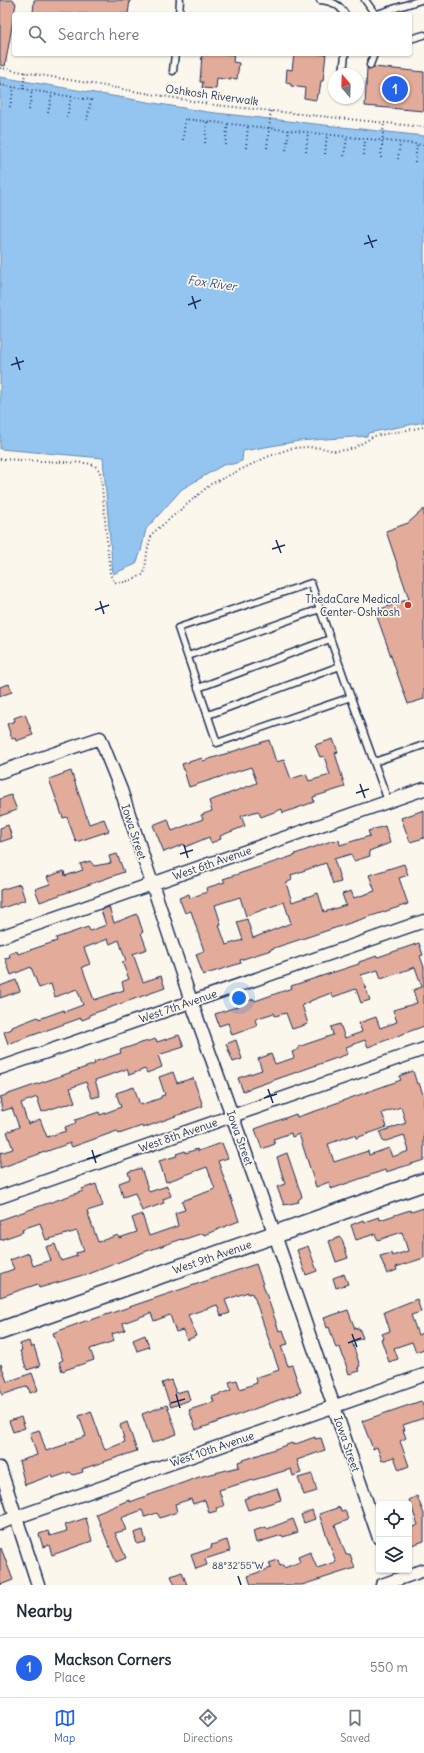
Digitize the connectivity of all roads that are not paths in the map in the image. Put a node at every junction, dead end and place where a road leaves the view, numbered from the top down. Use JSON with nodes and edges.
{"nodes":[{"id":1,"x":180,"y":0,"type":"edge"},
{"id":2,"x":320,"y":0,"type":"edge"},
{"id":3,"x":365,"y":0,"type":"edge"},
{"id":4,"x":421,"y":0,"type":"edge"},
{"id":5,"x":179,"y":12,"type":"edge"},
{"id":6,"x":344,"y":12,"type":"edge"},
{"id":7,"x":374,"y":12,"type":"edge"},
{"id":8,"x":382,"y":12,"type":"edge"},
{"id":9,"x":424,"y":35,"type":"edge"},
{"id":10,"x":412,"y":38,"type":"edge"},
{"id":11,"x":175,"y":56,"type":"edge"},
{"id":12,"x":345,"y":56,"type":"edge"},
{"id":13,"x":373,"y":56,"type":"edge"},
{"id":14,"x":370,"y":65,"type":"dead end"},
{"id":15,"x":344,"y":68,"type":"edge"},
{"id":16,"x":173,"y":71,"type":"dead end"},
{"id":17,"x":320,"y":609,"type":"junction"},
{"id":18,"x":330,"y":639,"type":"junction"},
{"id":19,"x":188,"y":656,"type":"junction"},
{"id":20,"x":340,"y":666,"type":"junction"},
{"id":21,"x":198,"y":688,"type":"junction"},
{"id":22,"x":351,"y":697,"type":"junction"},
{"id":23,"x":208,"y":715,"type":"junction"},
{"id":24,"x":424,"y":745,"type":"edge"},
{"id":25,"x":374,"y":762,"type":"junction"},
{"id":26,"x":0,"y":772,"type":"edge"},
{"id":27,"x":424,"y":789,"type":"edge"},
{"id":28,"x":388,"y":801,"type":"junction"},
{"id":29,"x":151,"y":884,"type":"junction"},
{"id":30,"x":424,"y":921,"type":"edge"},
{"id":31,"x":0,"y":937,"type":"edge"},
{"id":32,"x":191,"y":1001,"type":"junction"},
{"id":33,"x":424,"y":1049,"type":"edge"},
{"id":34,"x":0,"y":1068,"type":"edge"},
{"id":35,"x":232,"y":1116,"type":"junction"},
{"id":36,"x":424,"y":1182,"type":"edge"},
{"id":37,"x":0,"y":1197,"type":"edge"},
{"id":38,"x":275,"y":1235,"type":"junction"},
{"id":39,"x":0,"y":1331,"type":"edge"},
{"id":40,"x":424,"y":1375,"type":"edge"},
{"id":41,"x":334,"y":1406,"type":"junction"},
{"id":42,"x":0,"y":1468,"type":"edge"},
{"id":43,"x":17,"y":1517,"type":"junction"},
{"id":44,"x":0,"y":1523,"type":"edge"},
{"id":45,"x":379,"y":1537,"type":"edge"},
{"id":46,"x":424,"y":1570,"type":"edge"},
{"id":47,"x":393,"y":1579,"type":"edge"},
{"id":48,"x":38,"y":1585,"type":"edge"},
{"id":49,"x":382,"y":1585,"type":"edge"}],
"edges":[{"from":1,"to":5,"type":"lane"},
{"from":2,"to":6,"type":"lane"},
{"from":3,"to":7,"type":"lane"},
{"from":4,"to":8,"type":"lane"},
{"from":9,"to":10,"type":"lane"},
{"from":11,"to":16,"type":"lane"},
{"from":12,"to":15,"type":"lane"},
{"from":13,"to":14,"type":"lane"},
{"from":17,"to":18,"type":"lane"},
{"from":17,"to":19,"type":"lane"},
{"from":17,"to":19,"type":"lane"},
{"from":18,"to":20,"type":"lane"},
{"from":18,"to":21,"type":"lane"},
{"from":19,"to":21,"type":"lane"},
{"from":20,"to":22,"type":"lane"},
{"from":20,"to":23,"type":"lane"},
{"from":21,"to":23,"type":"lane"},
{"from":22,"to":23,"type":"lane"},
{"from":22,"to":25,"type":"lane"},
{"from":24,"to":25,"type":"lane"},
{"from":25,"to":28,"type":"lane"},
{"from":26,"to":29,"type":"street","name":"Iowa Street"},
{"from":27,"to":28,"type":"street","name":"West 6th Avenue"},
{"from":28,"to":29,"type":"street","name":"West 6th Avenue"},
{"from":29,"to":31,"type":"street","name":"West 6th Avenue"},
{"from":29,"to":32,"type":"street","name":"Iowa Street"},
{"from":30,"to":32,"type":"street","name":"West 7th Avenue"},
{"from":32,"to":34,"type":"street","name":"West 7th Avenue"},
{"from":32,"to":35,"type":"street","name":"Iowa Street"},
{"from":33,"to":35,"type":"street","name":"West 8th Avenue"},
{"from":35,"to":37,"type":"street","name":"West 8th Avenue"},
{"from":35,"to":38,"type":"street","name":"Iowa Street"},
{"from":36,"to":38,"type":"main road","name":"West 9th Avenue"},
{"from":38,"to":39,"type":"main road","name":"West 9th Avenue"},
{"from":38,"to":41,"type":"street","name":"Iowa Street"},
{"from":40,"to":41,"type":"street","name":"West 10th Avenue"},
{"from":41,"to":43,"type":"street","name":"West 10th Avenue"},
{"from":41,"to":45,"type":"street","name":"Iowa Street"},
{"from":42,"to":43,"type":"street"},
{"from":43,"to":44,"type":"street","name":"West 10th Avenue"},
{"from":43,"to":48,"type":"street"},
{"from":46,"to":47,"type":"street"},
{"from":47,"to":49,"type":"street"}]}
